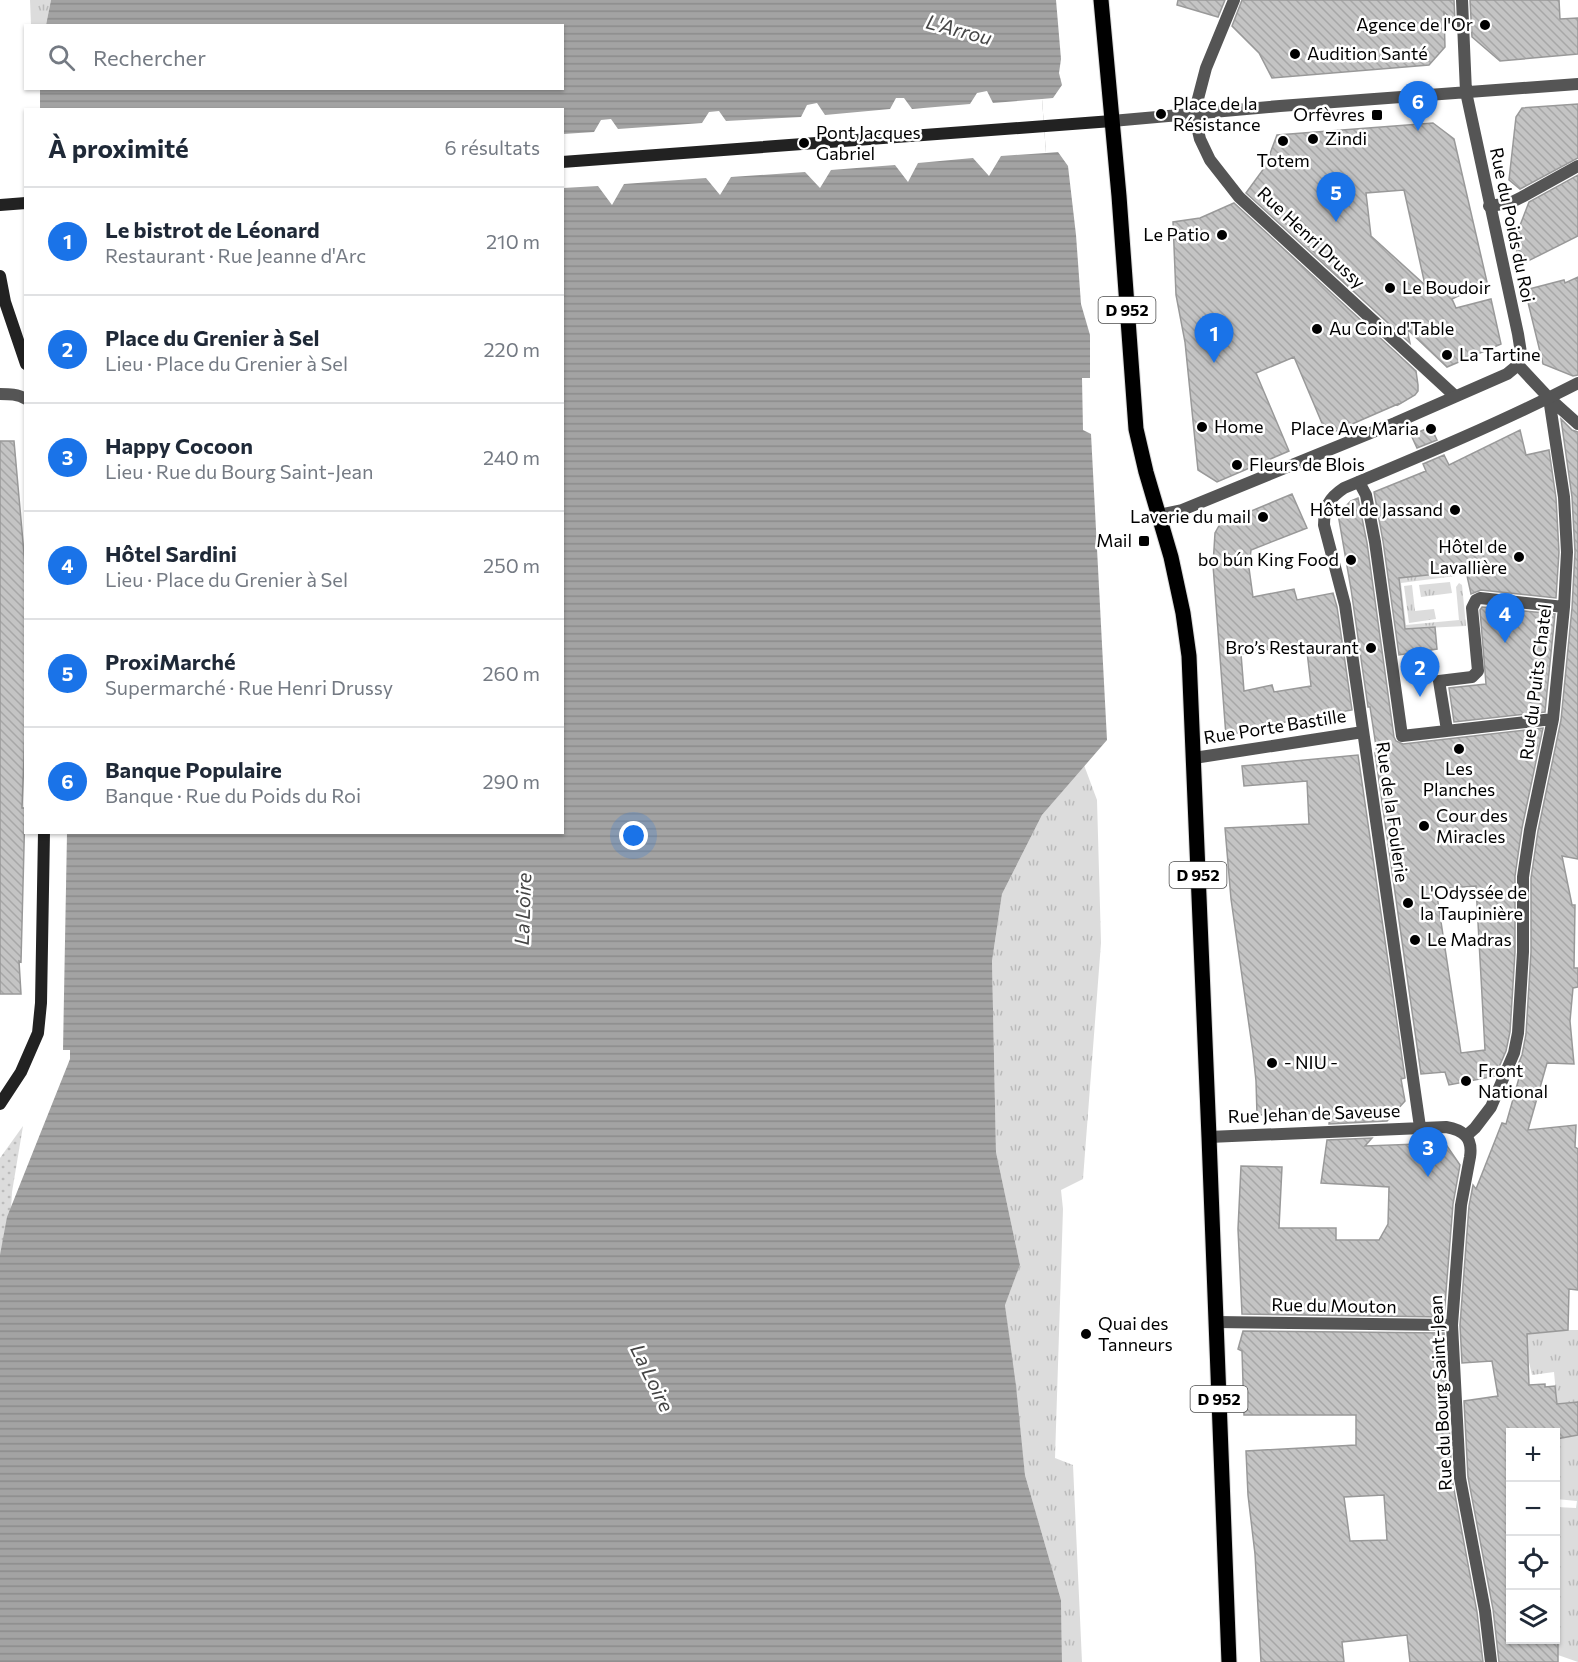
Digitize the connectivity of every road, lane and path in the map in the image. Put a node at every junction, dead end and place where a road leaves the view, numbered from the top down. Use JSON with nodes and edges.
{"nodes":[{"id":1,"x":1101,"y":0,"type":"edge"},
{"id":2,"x":1234,"y":0,"type":"edge"},
{"id":3,"x":1462,"y":0,"type":"edge"},
{"id":4,"x":1578,"y":84,"type":"edge"},
{"id":5,"x":1466,"y":92,"type":"junction"},
{"id":6,"x":1194,"y":114,"type":"junction"},
{"id":7,"x":1112,"y":121,"type":"junction"},
{"id":8,"x":564,"y":162,"type":"edge"},
{"id":9,"x":1578,"y":166,"type":"edge"},
{"id":10,"x":24,"y":203,"type":"edge"},
{"id":11,"x":0,"y":205,"type":"edge"},
{"id":12,"x":1489,"y":206,"type":"junction"},
{"id":13,"x":0,"y":276,"type":"edge"},
{"id":14,"x":24,"y":358,"type":"edge"},
{"id":15,"x":1518,"y":365,"type":"junction"},
{"id":16,"x":1578,"y":383,"type":"edge"},
{"id":17,"x":0,"y":394,"type":"edge"},
{"id":18,"x":1455,"y":396,"type":"junction"},
{"id":19,"x":24,"y":397,"type":"edge"},
{"id":20,"x":1549,"y":398,"type":"junction"},
{"id":21,"x":1578,"y":424,"type":"edge"},
{"id":22,"x":1359,"y":482,"type":"junction"},
{"id":23,"x":1158,"y":515,"type":"junction"},
{"id":24,"x":1564,"y":607,"type":"junction"},
{"id":25,"x":1553,"y":719,"type":"junction"},
{"id":26,"x":1447,"y":730,"type":"junction"},
{"id":27,"x":1363,"y":732,"type":"junction"},
{"id":28,"x":1194,"y":758,"type":"junction"},
{"id":29,"x":44,"y":834,"type":"edge"},
{"id":30,"x":0,"y":1104,"type":"edge"},
{"id":31,"x":1420,"y":1127,"type":"junction"},
{"id":32,"x":1466,"y":1136,"type":"junction"},
{"id":33,"x":1209,"y":1137,"type":"junction"},
{"id":34,"x":1216,"y":1322,"type":"junction"},
{"id":35,"x":1452,"y":1325,"type":"junction"},
{"id":36,"x":1229,"y":1662,"type":"edge"},
{"id":37,"x":1491,"y":1662,"type":"edge"}],
"edges":[{"from":1,"to":7,"type":"main road","number":"D 952"},
{"from":2,"to":6,"type":"street"},
{"from":3,"to":5,"type":"street","name":"Rue du Poids du Roi"},
{"from":4,"to":5,"type":"street"},
{"from":5,"to":6,"type":"street"},
{"from":5,"to":12,"type":"street","name":"Rue du Poids du Roi"},
{"from":6,"to":7,"type":"street"},
{"from":6,"to":18,"type":"street","name":"Rue Henri Drussy"},
{"from":7,"to":8,"type":"main road"},
{"from":7,"to":23,"type":"main road","number":"D 952"},
{"from":9,"to":12,"type":"street"},
{"from":10,"to":11,"type":"main road"},
{"from":12,"to":15,"type":"street","name":"Rue du Poids du Roi"},
{"from":13,"to":14,"type":"main road"},
{"from":15,"to":18,"type":"street"},
{"from":15,"to":20,"type":"street"},
{"from":16,"to":20,"type":"street"},
{"from":17,"to":19,"type":"street"},
{"from":18,"to":23,"type":"street"},
{"from":20,"to":21,"type":"street"},
{"from":20,"to":22,"type":"street"},
{"from":20,"to":24,"type":"street","name":"Rue du Puits Chatel"},
{"from":22,"to":26,"type":"street"},
{"from":22,"to":27,"type":"street","name":"Rue de la Foulerie"},
{"from":23,"to":28,"type":"main road","number":"D 952"},
{"from":24,"to":25,"type":"street","name":"Rue du Puits Chatel"},
{"from":24,"to":26,"type":"street"},
{"from":25,"to":26,"type":"street"},
{"from":25,"to":32,"type":"street","name":"Rue du Puits Chatel"},
{"from":27,"to":28,"type":"street","name":"Rue Porte Bastille"},
{"from":27,"to":31,"type":"street","name":"Rue de la Foulerie"},
{"from":28,"to":33,"type":"main road","number":"D 952"},
{"from":29,"to":30,"type":"main road"},
{"from":31,"to":32,"type":"street"},
{"from":31,"to":33,"type":"street","name":"Rue Jehan de Saveuse"},
{"from":32,"to":35,"type":"street","name":"Rue du Bourg Saint-Jean"},
{"from":33,"to":34,"type":"main road","number":"D 952"},
{"from":34,"to":35,"type":"street","name":"Rue du Mouton"},
{"from":34,"to":36,"type":"main road","number":"D 952"},
{"from":35,"to":37,"type":"street","name":"Rue du Bourg Saint-Jean"}]}
